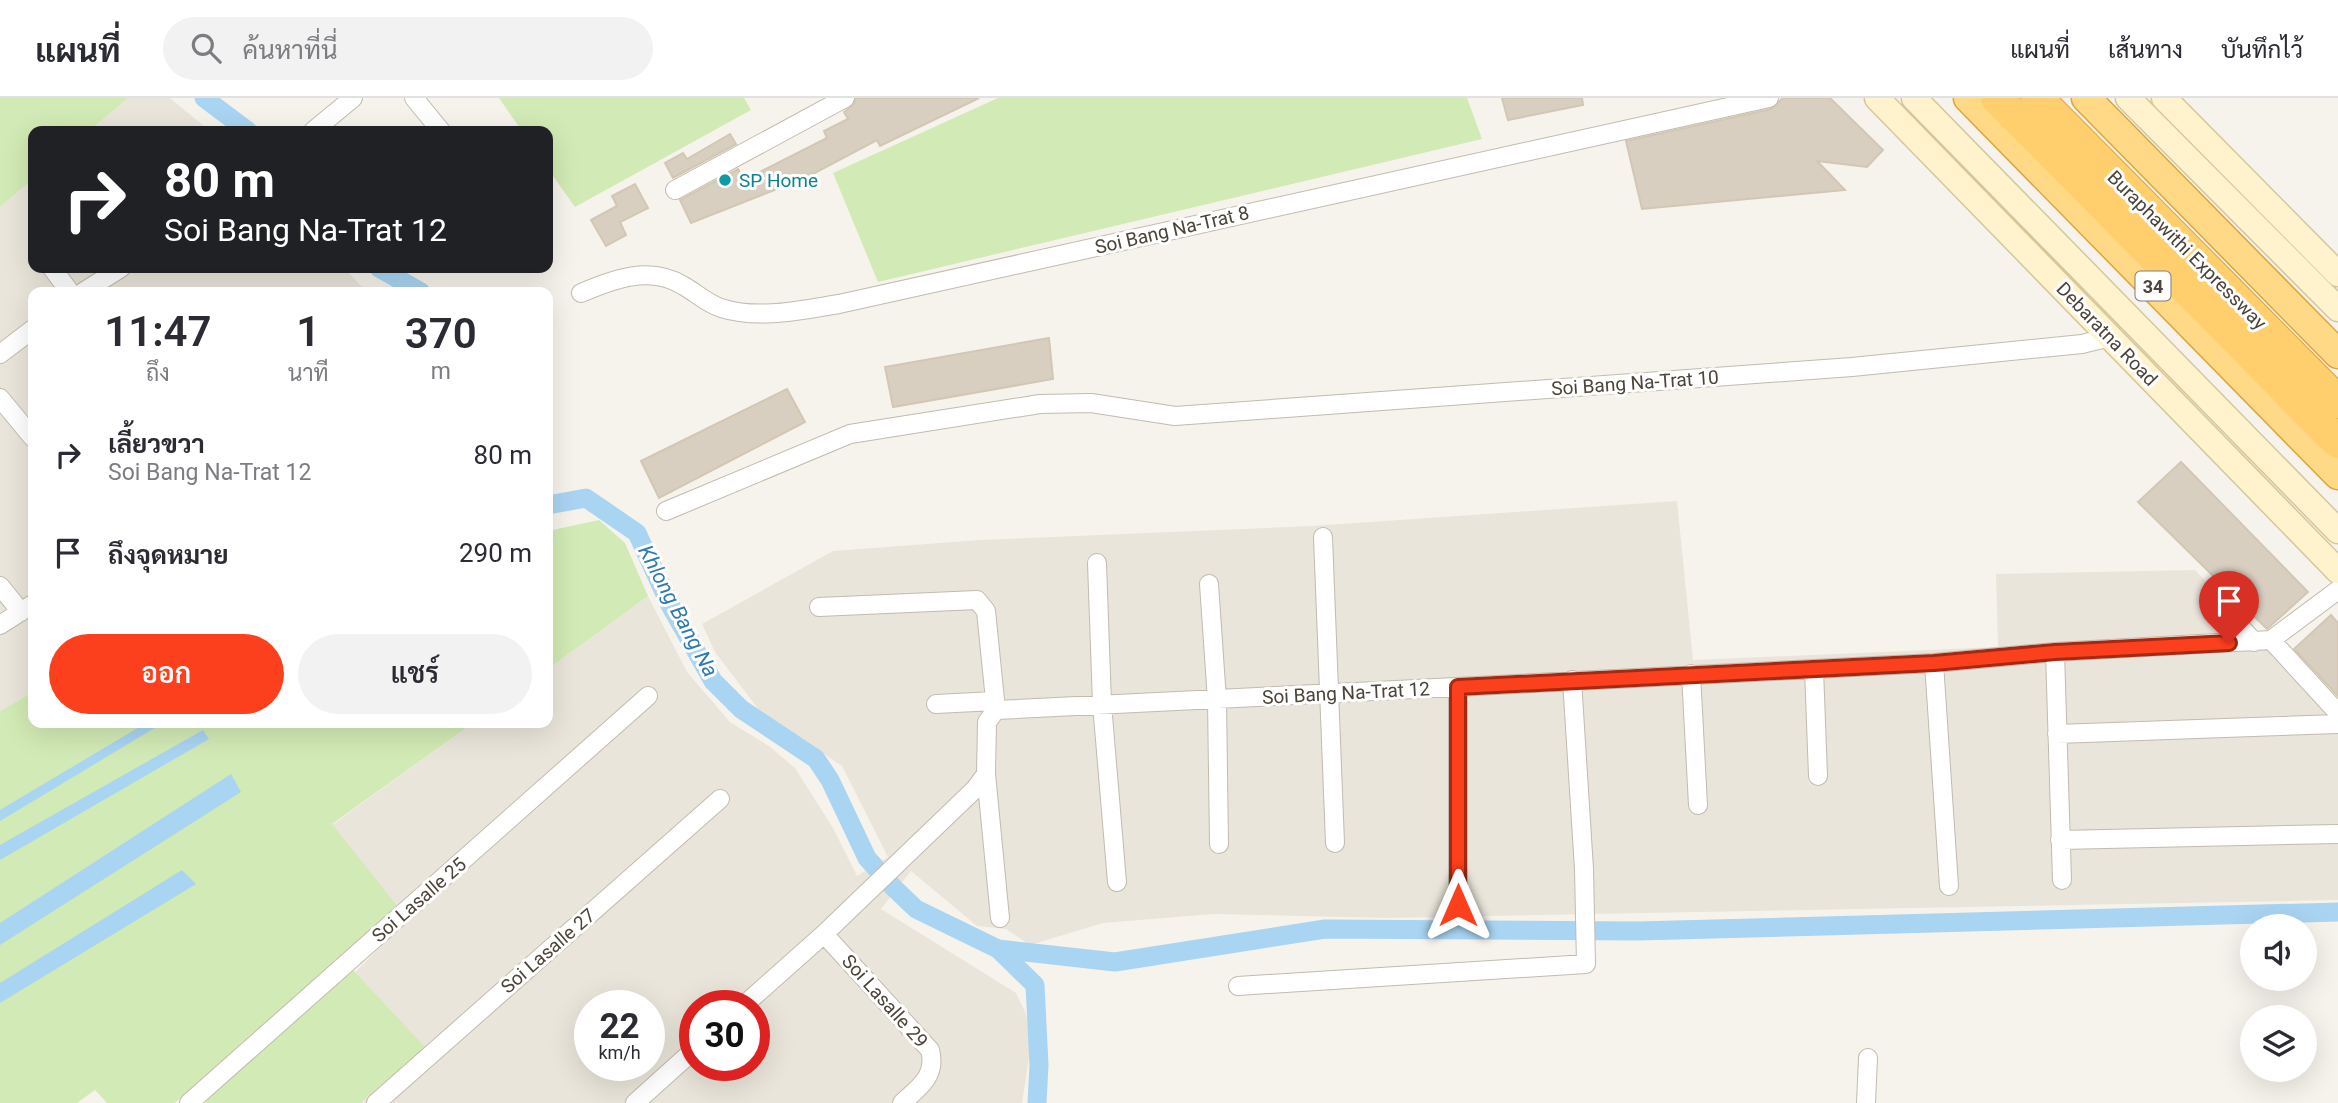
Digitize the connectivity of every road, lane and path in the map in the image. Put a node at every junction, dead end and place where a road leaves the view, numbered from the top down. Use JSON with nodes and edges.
{"nodes":[{"id":1,"x":353,"y":98,"type":"edge"},
{"id":2,"x":414,"y":98,"type":"edge"},
{"id":3,"x":845,"y":98,"type":"edge"},
{"id":4,"x":1769,"y":98,"type":"edge"},
{"id":5,"x":1877,"y":98,"type":"edge"},
{"id":6,"x":1914,"y":98,"type":"edge"},
{"id":7,"x":1968,"y":98,"type":"edge"},
{"id":8,"x":1997,"y":98,"type":"edge"},
{"id":9,"x":2037,"y":98,"type":"edge"},
{"id":10,"x":2086,"y":98,"type":"edge"},
{"id":11,"x":2128,"y":98,"type":"edge"},
{"id":12,"x":2164,"y":98,"type":"edge"},
{"id":13,"x":319,"y":126,"type":"edge"},
{"id":14,"x":437,"y":126,"type":"edge"},
{"id":15,"x":675,"y":190,"type":"dead end"},
{"id":16,"x":56,"y":273,"type":"edge"},
{"id":17,"x":113,"y":273,"type":"edge"},
{"id":18,"x":2338,"y":274,"type":"edge"},
{"id":19,"x":67,"y":287,"type":"edge"},
{"id":20,"x":91,"y":287,"type":"edge"},
{"id":21,"x":581,"y":293,"type":"dead end"},
{"id":22,"x":2338,"y":309,"type":"edge"},
{"id":23,"x":28,"y":333,"type":"edge"},
{"id":24,"x":2110,"y":337,"type":"junction"},
{"id":25,"x":0,"y":354,"type":"edge"},
{"id":26,"x":2338,"y":354,"type":"edge"},
{"id":27,"x":0,"y":398,"type":"edge"},
{"id":28,"x":2338,"y":402,"type":"edge"},
{"id":29,"x":28,"y":432,"type":"edge"},
{"id":30,"x":2338,"y":442,"type":"edge"},
{"id":31,"x":2338,"y":475,"type":"edge"},
{"id":32,"x":666,"y":511,"type":"dead end"},
{"id":33,"x":2338,"y":531,"type":"edge"},
{"id":34,"x":1323,"y":537,"type":"dead end"},
{"id":35,"x":1097,"y":563,"type":"dead end"},
{"id":36,"x":2338,"y":571,"type":"edge"},
{"id":37,"x":1209,"y":584,"type":"dead end"},
{"id":38,"x":0,"y":586,"type":"edge"},
{"id":39,"x":2338,"y":590,"type":"edge"},
{"id":40,"x":2214,"y":597,"type":"dead end"},
{"id":41,"x":819,"y":607,"type":"dead end"},
{"id":42,"x":27,"y":608,"type":"edge"},
{"id":43,"x":0,"y":625,"type":"edge"},
{"id":44,"x":2262,"y":641,"type":"junction"},
{"id":45,"x":2055,"y":652,"type":"junction"},
{"id":46,"x":1934,"y":663,"type":"junction"},
{"id":47,"x":1814,"y":669,"type":"junction"},
{"id":48,"x":1690,"y":674,"type":"junction"},
{"id":49,"x":1572,"y":680,"type":"junction"},
{"id":50,"x":1458,"y":687,"type":"junction"},
{"id":51,"x":1331,"y":693,"type":"junction"},
{"id":52,"x":648,"y":696,"type":"dead end"},
{"id":53,"x":1217,"y":700,"type":"junction"},
{"id":54,"x":936,"y":704,"type":"dead end"},
{"id":55,"x":1102,"y":704,"type":"junction"},
{"id":56,"x":996,"y":705,"type":"junction"},
{"id":57,"x":2338,"y":713,"type":"edge"},
{"id":58,"x":2338,"y":724,"type":"edge"},
{"id":59,"x":2057,"y":734,"type":"junction"},
{"id":60,"x":986,"y":774,"type":"junction"},
{"id":61,"x":1818,"y":776,"type":"dead end"},
{"id":62,"x":720,"y":799,"type":"dead end"},
{"id":63,"x":1698,"y":805,"type":"dead end"},
{"id":64,"x":2338,"y":834,"type":"edge"},
{"id":65,"x":2060,"y":840,"type":"junction"},
{"id":66,"x":1335,"y":843,"type":"dead end"},
{"id":67,"x":1219,"y":844,"type":"dead end"},
{"id":68,"x":2062,"y":880,"type":"dead end"},
{"id":69,"x":1117,"y":882,"type":"dead end"},
{"id":70,"x":1949,"y":886,"type":"dead end"},
{"id":71,"x":1458,"y":905,"type":"dead end"},
{"id":72,"x":1000,"y":918,"type":"dead end"},
{"id":73,"x":824,"y":933,"type":"junction"},
{"id":74,"x":1238,"y":986,"type":"dead end"},
{"id":75,"x":761,"y":990,"type":"edge"},
{"id":76,"x":1868,"y":1058,"type":"dead end"},
{"id":77,"x":679,"y":1063,"type":"edge"},
{"id":78,"x":188,"y":1103,"type":"edge"},
{"id":79,"x":376,"y":1103,"type":"edge"},
{"id":80,"x":635,"y":1103,"type":"edge"},
{"id":81,"x":902,"y":1103,"type":"edge"},
{"id":82,"x":1866,"y":1103,"type":"edge"}],
"edges":[{"from":1,"to":13,"type":"street"},
{"from":2,"to":14,"type":"street"},
{"from":3,"to":15,"type":"street"},
{"from":4,"to":21,"type":"street","name":"Soi Bang Na-Trat 8"},
{"from":5,"to":24,"type":"main road","name":"Debaratna Road"},
{"from":6,"to":33,"type":"main road"},
{"from":7,"to":31,"type":"highway","number":"34"},
{"from":8,"to":30,"type":"highway","name":"Buraphawithi Expressway"},
{"from":9,"to":28,"type":"highway","name":"Buraphawithi Expressway"},
{"from":10,"to":26,"type":"highway"},
{"from":11,"to":22,"type":"main road"},
{"from":12,"to":18,"type":"main road"},
{"from":16,"to":19,"type":"street"},
{"from":17,"to":20,"type":"street"},
{"from":23,"to":25,"type":"street"},
{"from":24,"to":32,"type":"street","name":"Soi Bang Na-Trat 10"},
{"from":24,"to":36,"type":"main road","name":"Debaratna Road"},
{"from":27,"to":29,"type":"street"},
{"from":34,"to":51,"type":"street"},
{"from":35,"to":55,"type":"street"},
{"from":37,"to":53,"type":"street"},
{"from":38,"to":42,"type":"street"},
{"from":39,"to":44,"type":"street"},
{"from":40,"to":44,"type":"street"},
{"from":41,"to":56,"type":"street"},
{"from":42,"to":43,"type":"street"},
{"from":44,"to":45,"type":"street","name":"Soi Bang Na-Trat 12"},
{"from":44,"to":57,"type":"street"},
{"from":45,"to":46,"type":"street","name":"Soi Bang Na-Trat 12"},
{"from":45,"to":59,"type":"street"},
{"from":46,"to":47,"type":"street","name":"Soi Bang Na-Trat 12"},
{"from":46,"to":70,"type":"street"},
{"from":47,"to":48,"type":"street","name":"Soi Bang Na-Trat 12"},
{"from":47,"to":61,"type":"street"},
{"from":48,"to":49,"type":"street","name":"Soi Bang Na-Trat 12"},
{"from":48,"to":63,"type":"street"},
{"from":49,"to":50,"type":"street","name":"Soi Bang Na-Trat 12"},
{"from":49,"to":74,"type":"street"},
{"from":50,"to":51,"type":"street","name":"Soi Bang Na-Trat 12"},
{"from":50,"to":71,"type":"street"},
{"from":51,"to":53,"type":"street","name":"Soi Bang Na-Trat 12"},
{"from":51,"to":66,"type":"street"},
{"from":52,"to":78,"type":"street","name":"Soi Lasalle 25"},
{"from":53,"to":55,"type":"street","name":"Soi Bang Na-Trat 12"},
{"from":53,"to":67,"type":"street"},
{"from":54,"to":56,"type":"street","name":"Soi Bang Na-Trat 12"},
{"from":55,"to":56,"type":"street","name":"Soi Bang Na-Trat 12"},
{"from":55,"to":69,"type":"street"},
{"from":56,"to":60,"type":"street"},
{"from":58,"to":59,"type":"street"},
{"from":59,"to":65,"type":"street"},
{"from":60,"to":72,"type":"street"},
{"from":60,"to":73,"type":"street"},
{"from":62,"to":79,"type":"street","name":"Soi Lasalle 27"},
{"from":64,"to":65,"type":"street"},
{"from":65,"to":68,"type":"street"},
{"from":73,"to":75,"type":"street"},
{"from":73,"to":81,"type":"street","name":"Soi Lasalle 29"},
{"from":76,"to":82,"type":"street"},
{"from":77,"to":80,"type":"street"}]}
